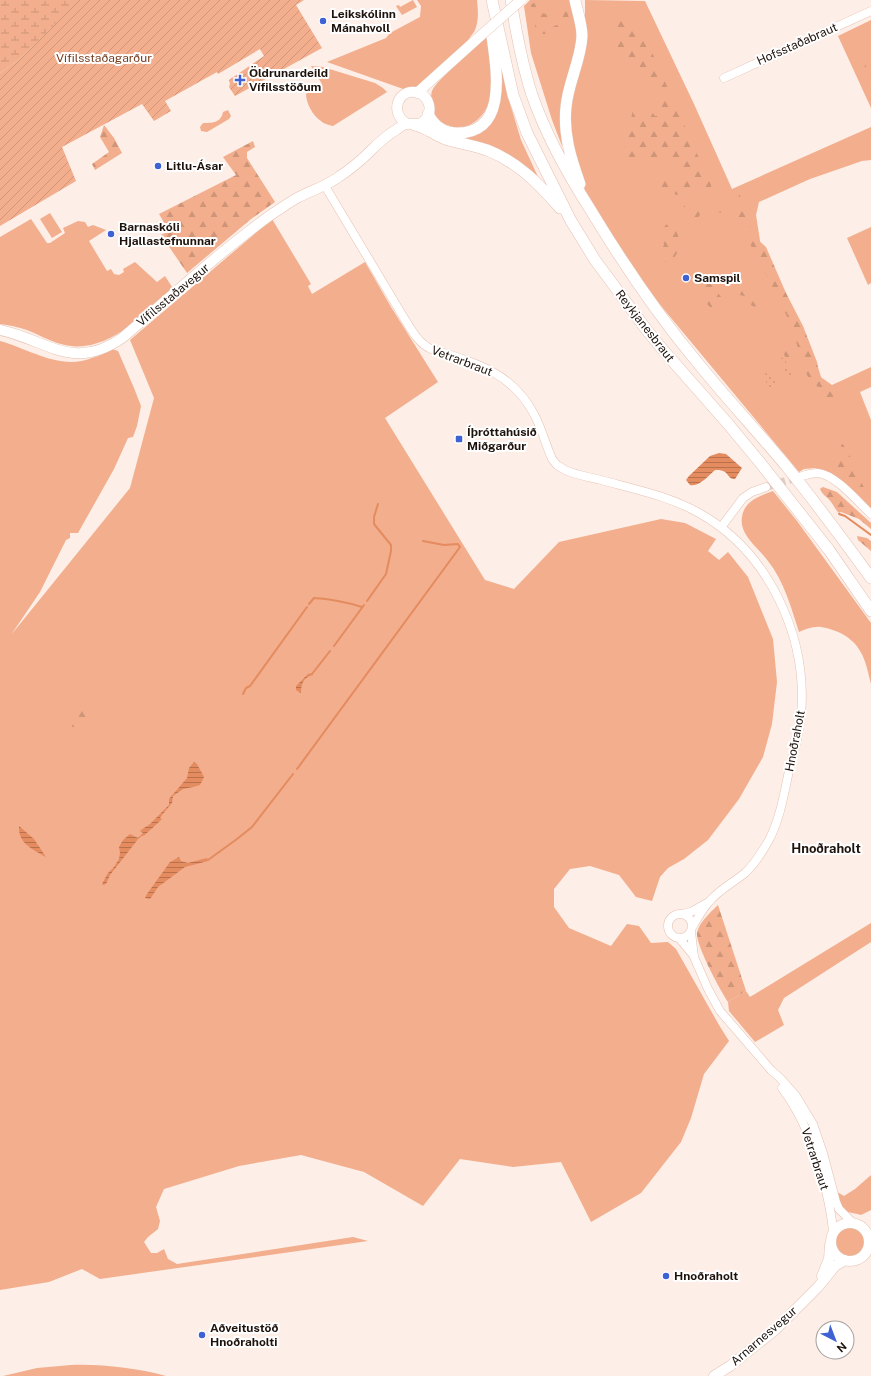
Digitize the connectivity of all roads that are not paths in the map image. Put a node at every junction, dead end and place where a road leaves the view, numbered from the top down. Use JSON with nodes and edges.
{"nodes":[{"id":1,"x":512,"y":0,"type":"edge"},
{"id":2,"x":521,"y":0,"type":"edge"},
{"id":3,"x":575,"y":0,"type":"edge"},
{"id":4,"x":492,"y":3,"type":"edge"},
{"id":5,"x":871,"y":11,"type":"edge"},
{"id":6,"x":724,"y":78,"type":"dead end"},
{"id":7,"x":421,"y":95,"type":"junction"},
{"id":8,"x":397,"y":113,"type":"junction"},
{"id":9,"x":428,"y":114,"type":"junction"},
{"id":10,"x":411,"y":124,"type":"junction"},
{"id":11,"x":387,"y":135,"type":"junction"},
{"id":12,"x":325,"y":186,"type":"junction"},
{"id":13,"x":588,"y":207,"type":"junction"},
{"id":14,"x":571,"y":221,"type":"junction"},
{"id":15,"x":0,"y":330,"type":"edge"},
{"id":16,"x":799,"y":477,"type":"tunnel mouth"},
{"id":17,"x":766,"y":487,"type":"tunnel mouth"},
{"id":18,"x":871,"y":514,"type":"edge"},
{"id":19,"x":722,"y":526,"type":"junction"},
{"id":20,"x":871,"y":578,"type":"edge"},
{"id":21,"x":871,"y":611,"type":"edge"},
{"id":22,"x":708,"y":903,"type":"junction"},
{"id":23,"x":683,"y":914,"type":"junction"},
{"id":24,"x":692,"y":929,"type":"junction"},
{"id":25,"x":679,"y":938,"type":"junction"},
{"id":26,"x":694,"y":957,"type":"junction"},
{"id":27,"x":771,"y":1070,"type":"junction"},
{"id":28,"x":871,"y":1221,"type":"edge"},
{"id":29,"x":855,"y":1223,"type":"junction"},
{"id":30,"x":832,"y":1233,"type":"junction"},
{"id":31,"x":870,"y":1238,"type":"edge"},
{"id":32,"x":831,"y":1244,"type":"junction"},
{"id":33,"x":845,"y":1260,"type":"junction"},
{"id":34,"x":811,"y":1293,"type":"junction"},
{"id":35,"x":714,"y":1376,"type":"edge"}],
"edges":[{"from":1,"to":13,"type":"highway","name":"Reykjanesbraut"},
{"from":2,"to":7,"type":"main road","bridge":true},
{"from":3,"to":13,"type":"highway"},
{"from":4,"to":9,"type":"highway"},
{"from":4,"to":14,"type":"highway","name":"Reykjanesbraut"},
{"from":5,"to":6,"type":"street","name":"Hofsstaðabraut"},
{"from":7,"to":8,"type":"main road","name":"Vífilsstaðavegur"},
{"from":7,"to":9,"type":"main road"},
{"from":8,"to":10,"type":"main road"},
{"from":8,"to":11,"type":"main road","name":"Vífilsstaðavegur"},
{"from":9,"to":10,"type":"main road","name":"Vífilsstaðavegur"},
{"from":10,"to":11,"type":"main road","name":"Vífilsstaðavegur"},
{"from":10,"to":14,"type":"highway"},
{"from":11,"to":12,"type":"main road","name":"Vífilsstaðavegur"},
{"from":12,"to":15,"type":"main road","name":"Vífilsstaðavegur"},
{"from":12,"to":19,"type":"street","name":"Vetrarbraut"},
{"from":13,"to":20,"type":"highway","name":"Reykjanesbraut"},
{"from":14,"to":21,"type":"highway","name":"Reykjanesbraut"},
{"from":16,"to":18,"type":"street"},
{"from":17,"to":19,"type":"street"},
{"from":19,"to":22,"type":"street","name":"Hnoðraholt"},
{"from":22,"to":23,"type":"street","name":"Hnoðraholt"},
{"from":22,"to":24,"type":"street","name":"Hnoðraholt"},
{"from":23,"to":24,"type":"street"},
{"from":23,"to":25,"type":"street","name":"Vetrarbraut"},
{"from":24,"to":25,"type":"street"},
{"from":24,"to":26,"type":"street","name":"Vetrarbraut"},
{"from":25,"to":26,"type":"street","name":"Vetrarbraut"},
{"from":26,"to":27,"type":"street","name":"Vetrarbraut"},
{"from":27,"to":29,"type":"street","name":"Vetrarbraut"},
{"from":27,"to":30,"type":"street","name":"Vetrarbraut"},
{"from":28,"to":29,"type":"main road"},
{"from":29,"to":30,"type":"main road"},
{"from":29,"to":31,"type":"main road"},
{"from":30,"to":32,"type":"main road"},
{"from":31,"to":33,"type":"main road"},
{"from":32,"to":33,"type":"main road"},
{"from":32,"to":34,"type":"main road","name":"Arnarnesvegur"},
{"from":33,"to":34,"type":"main road","name":"Arnarnesvegur"},
{"from":34,"to":35,"type":"main road","name":"Arnarnesvegur"}]}
